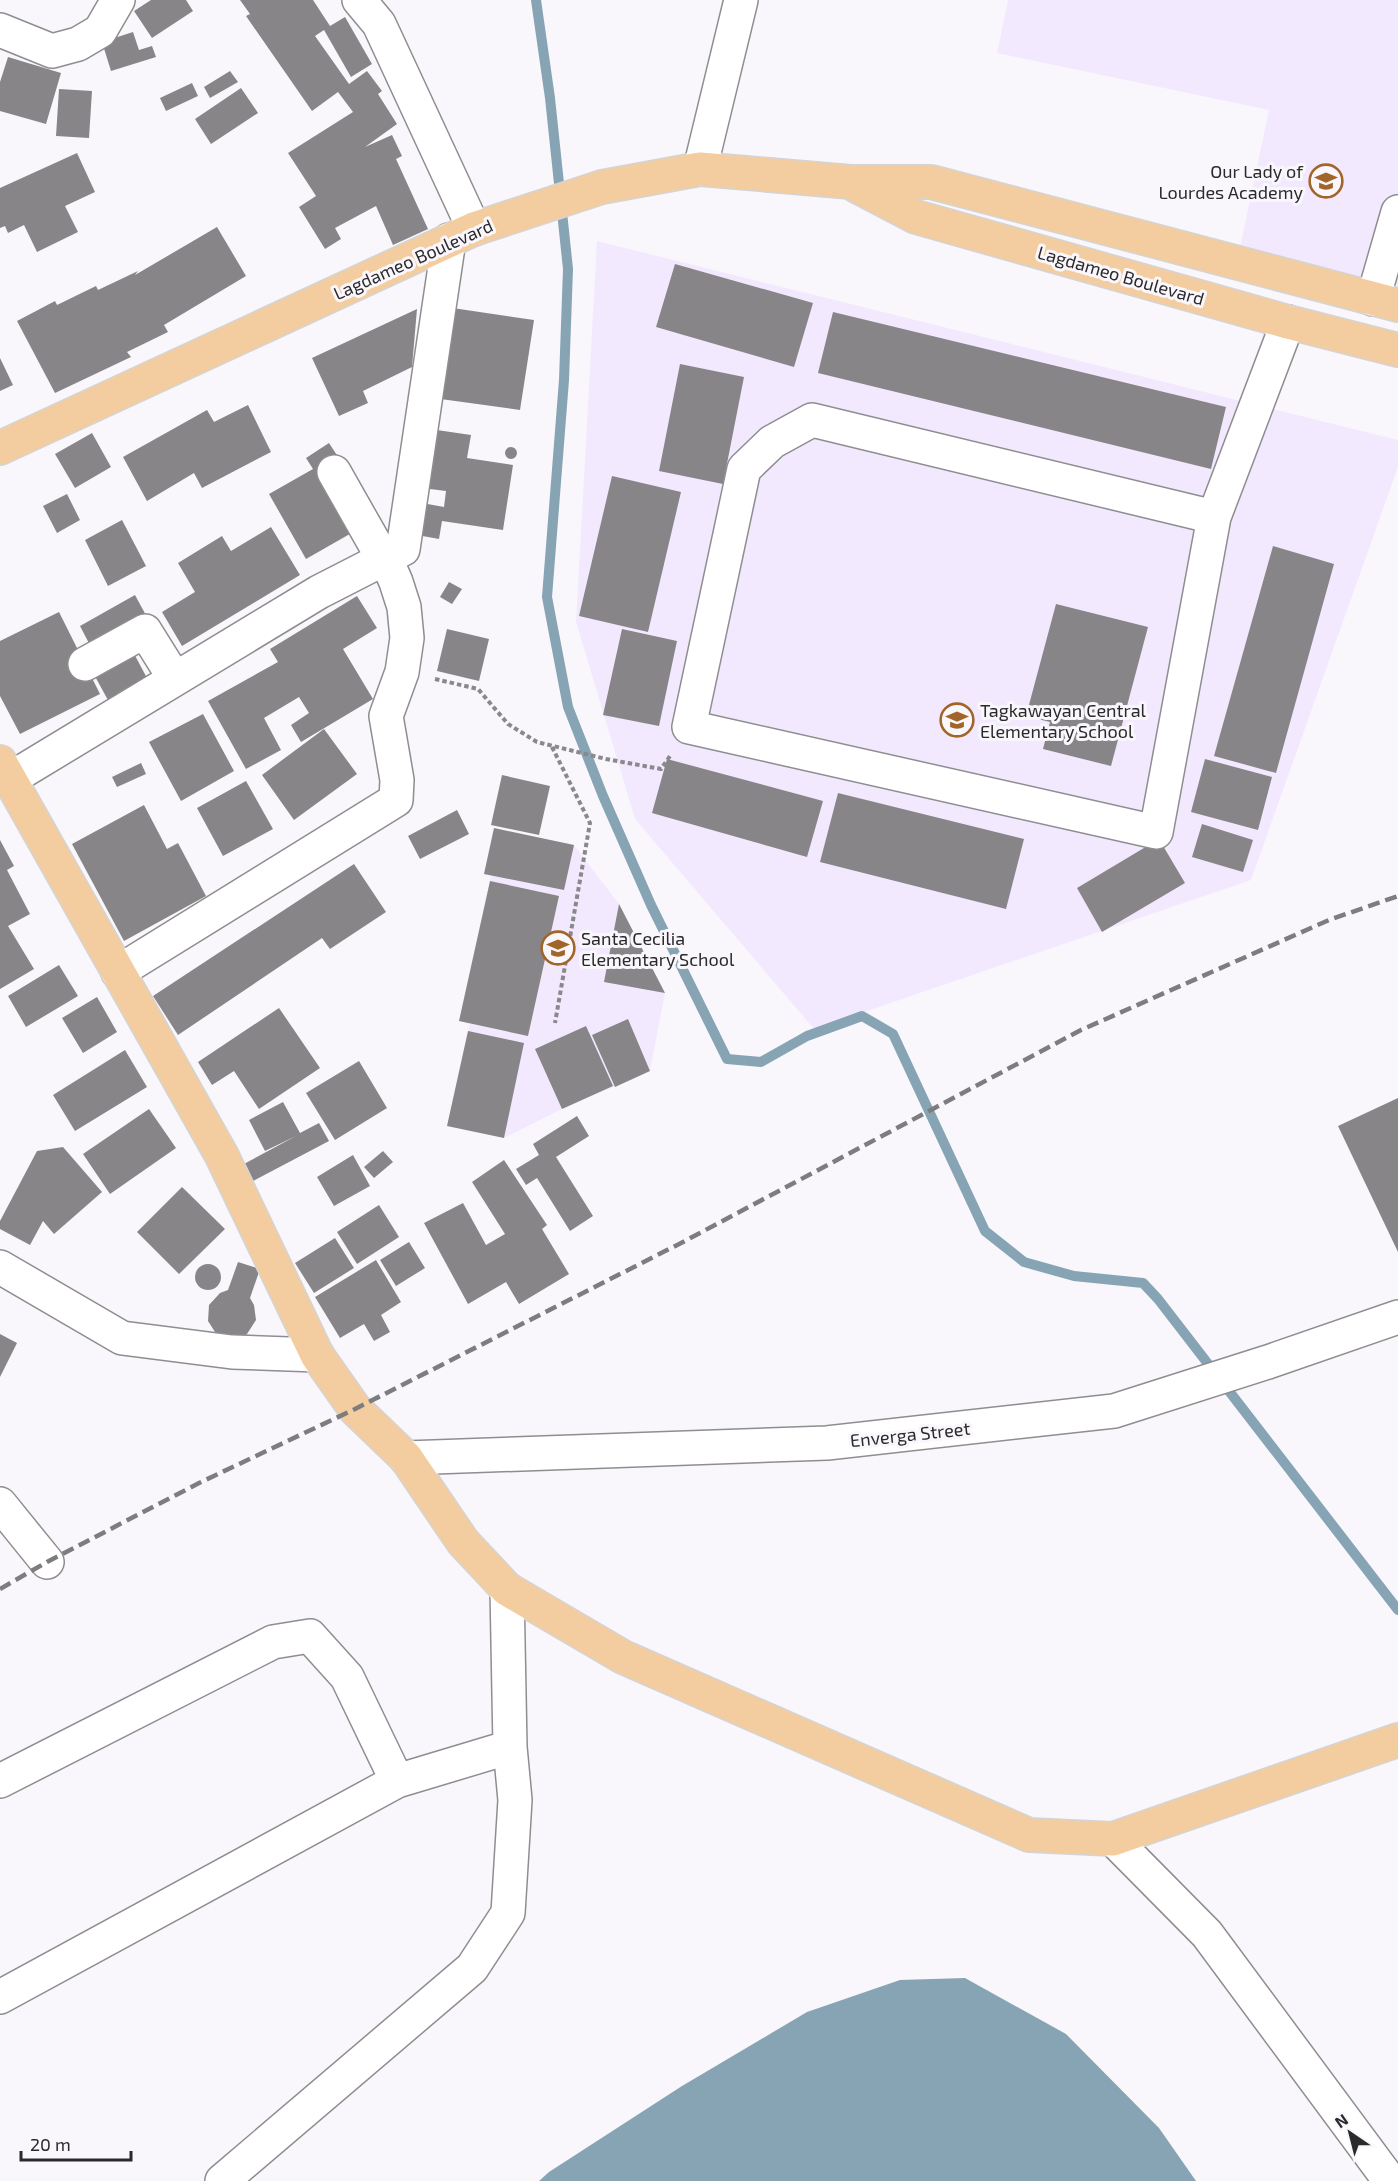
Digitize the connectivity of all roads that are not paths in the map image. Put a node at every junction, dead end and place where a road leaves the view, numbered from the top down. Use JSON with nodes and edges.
{"nodes":[{"id":1,"x":118,"y":0,"type":"edge"},
{"id":2,"x":359,"y":0,"type":"edge"},
{"id":3,"x":741,"y":0,"type":"edge"},
{"id":4,"x":0,"y":30,"type":"edge"},
{"id":5,"x":700,"y":169,"type":"junction"},
{"id":6,"x":851,"y":182,"type":"junction"},
{"id":7,"x":1398,"y":212,"type":"edge"},
{"id":8,"x":476,"y":230,"type":"junction"},
{"id":9,"x":1386,"y":302,"type":"edge"},
{"id":10,"x":1288,"y":322,"type":"junction"},
{"id":11,"x":1398,"y":350,"type":"edge"},
{"id":12,"x":0,"y":448,"type":"edge"},
{"id":13,"x":334,"y":472,"type":"dead end"},
{"id":14,"x":1214,"y":517,"type":"junction"},
{"id":15,"x":386,"y":559,"type":"junction"},
{"id":16,"x":85,"y":664,"type":"dead end"},
{"id":17,"x":175,"y":679,"type":"junction"},
{"id":18,"x":5,"y":771,"type":"edge"},
{"id":19,"x":118,"y":972,"type":"junction"},
{"id":20,"x":0,"y":1267,"type":"edge"},
{"id":21,"x":1398,"y":1317,"type":"edge"},
{"id":22,"x":317,"y":1355,"type":"junction"},
{"id":23,"x":406,"y":1458,"type":"junction"},
{"id":24,"x":0,"y":1504,"type":"edge"},
{"id":25,"x":47,"y":1562,"type":"dead end"},
{"id":26,"x":507,"y":1589,"type":"junction"},
{"id":27,"x":1398,"y":1740,"type":"edge"},
{"id":28,"x":510,"y":1747,"type":"junction"},
{"id":29,"x":0,"y":1781,"type":"edge"},
{"id":30,"x":397,"y":1781,"type":"junction"},
{"id":31,"x":1113,"y":1839,"type":"junction"},
{"id":32,"x":0,"y":1997,"type":"edge"},
{"id":33,"x":222,"y":2181,"type":"edge"},
{"id":34,"x":1390,"y":2181,"type":"edge"}],
"edges":[{"from":1,"to":4,"type":"street"},
{"from":2,"to":8,"type":"street"},
{"from":3,"to":5,"type":"street"},
{"from":5,"to":6,"type":"main road","name":"Lagdameo Boulevard"},
{"from":5,"to":8,"type":"main road","name":"Lagdameo Boulevard"},
{"from":6,"to":9,"type":"main road","name":"Lagdameo Boulevard"},
{"from":6,"to":10,"type":"main road","name":"Lagdameo Boulevard"},
{"from":7,"to":9,"type":"street"},
{"from":8,"to":12,"type":"main road","name":"Lagdameo Boulevard"},
{"from":8,"to":15,"type":"street"},
{"from":10,"to":11,"type":"main road","name":"Lagdameo Boulevard"},
{"from":10,"to":14,"type":"street"},
{"from":13,"to":15,"type":"street"},
{"from":14,"to":14,"type":"street"},
{"from":15,"to":17,"type":"street"},
{"from":15,"to":19,"type":"street"},
{"from":16,"to":17,"type":"street"},
{"from":17,"to":18,"type":"street"},
{"from":18,"to":19,"type":"main road"},
{"from":19,"to":22,"type":"main road"},
{"from":20,"to":22,"type":"street"},
{"from":21,"to":23,"type":"street","name":"Enverga Street"},
{"from":22,"to":23,"type":"main road"},
{"from":23,"to":26,"type":"main road"},
{"from":24,"to":25,"type":"street"},
{"from":26,"to":28,"type":"street"},
{"from":26,"to":31,"type":"main road"},
{"from":27,"to":31,"type":"main road"},
{"from":28,"to":30,"type":"street"},
{"from":28,"to":33,"type":"street"},
{"from":29,"to":30,"type":"street"},
{"from":30,"to":32,"type":"street"},
{"from":31,"to":34,"type":"street"}]}
